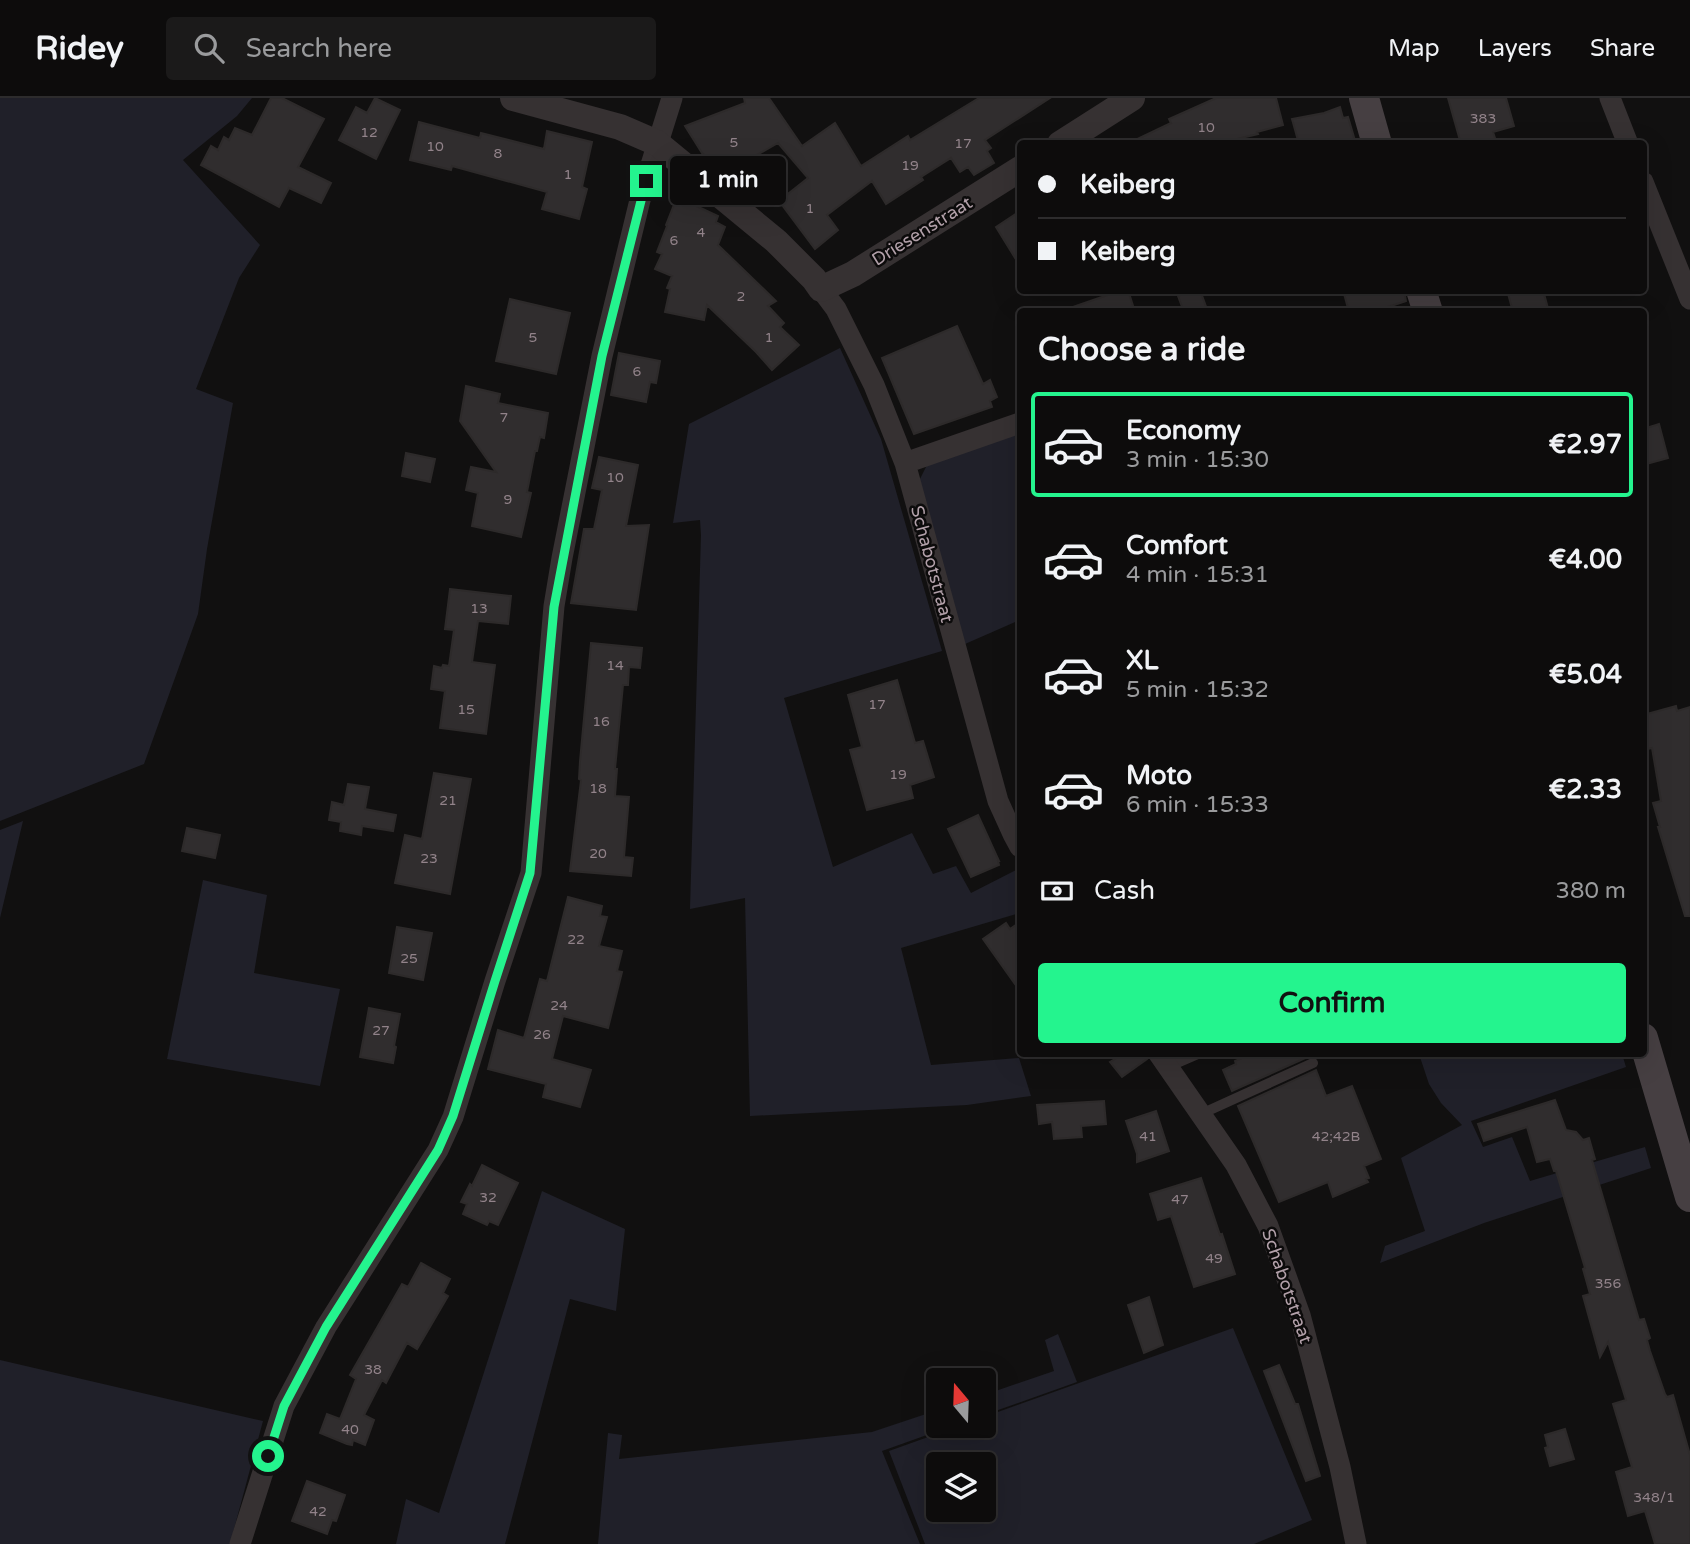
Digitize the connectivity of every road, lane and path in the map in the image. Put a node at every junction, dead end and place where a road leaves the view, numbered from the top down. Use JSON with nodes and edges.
{"nodes":[{"id":1,"x":513,"y":98,"type":"edge"},
{"id":2,"x":672,"y":98,"type":"edge"},
{"id":3,"x":1132,"y":98,"type":"edge"},
{"id":4,"x":1364,"y":98,"type":"edge"},
{"id":5,"x":1610,"y":98,"type":"edge"},
{"id":6,"x":1066,"y":140,"type":"edge"},
{"id":7,"x":1376,"y":140,"type":"edge"},
{"id":8,"x":1626,"y":140,"type":"edge"},
{"id":9,"x":657,"y":143,"type":"junction"},
{"id":10,"x":1017,"y":171,"type":"edge"},
{"id":11,"x":1647,"y":192,"type":"edge"},
{"id":12,"x":821,"y":289,"type":"junction"},
{"id":13,"x":1690,"y":299,"type":"edge"},
{"id":14,"x":1017,"y":424,"type":"edge"},
{"id":15,"x":905,"y":463,"type":"junction"},
{"id":16,"x":1017,"y":841,"type":"edge"},
{"id":17,"x":1647,"y":1052,"type":"edge"},
{"id":18,"x":1164,"y":1060,"type":"edge"},
{"id":19,"x":1312,"y":1063,"type":"dead end"},
{"id":20,"x":1200,"y":1114,"type":"junction"},
{"id":21,"x":1690,"y":1197,"type":"edge"},
{"id":22,"x":240,"y":1544,"type":"edge"},
{"id":23,"x":1356,"y":1544,"type":"edge"}],
"edges":[{"from":1,"to":9,"type":"street"},
{"from":2,"to":9,"type":"street"},
{"from":3,"to":6,"type":"street"},
{"from":4,"to":7,"type":"main road"},
{"from":5,"to":8,"type":"street"},
{"from":9,"to":12,"type":"street"},
{"from":9,"to":22,"type":"street"},
{"from":10,"to":12,"type":"street","name":"Driesenstraat"},
{"from":11,"to":13,"type":"street"},
{"from":12,"to":15,"type":"street","name":"Schabotstraat"},
{"from":14,"to":15,"type":"street"},
{"from":15,"to":16,"type":"street","name":"Schabotstraat"},
{"from":17,"to":21,"type":"main road"},
{"from":18,"to":20,"type":"street","name":"Schabotstraat"},
{"from":19,"to":20,"type":"lane"},
{"from":20,"to":23,"type":"street","name":"Schabotstraat"}]}
